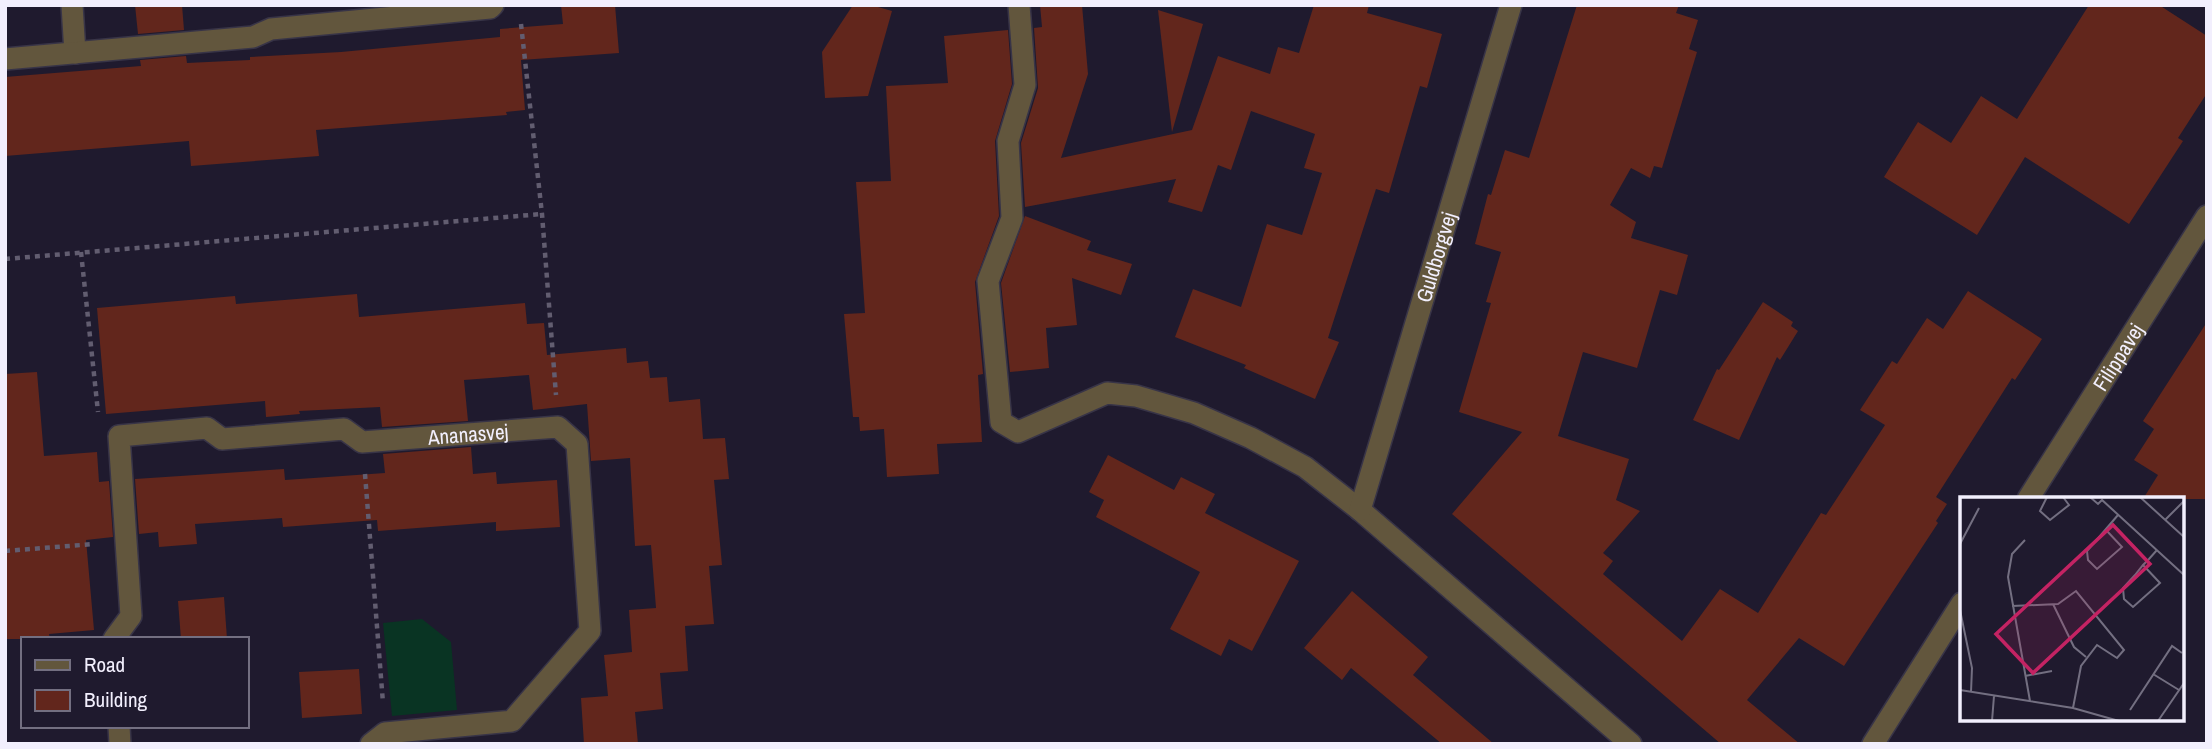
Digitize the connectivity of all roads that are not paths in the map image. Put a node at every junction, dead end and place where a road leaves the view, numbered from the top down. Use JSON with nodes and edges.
{"nodes":[{"id":1,"x":72,"y":5,"type":"edge"},
{"id":2,"x":493,"y":5,"type":"edge"},
{"id":3,"x":1019,"y":5,"type":"edge"},
{"id":4,"x":1511,"y":5,"type":"edge"},
{"id":5,"x":75,"y":53,"type":"junction"},
{"id":6,"x":5,"y":59,"type":"edge"},
{"id":7,"x":2207,"y":216,"type":"edge"},
{"id":8,"x":2029,"y":497,"type":"edge"},
{"id":9,"x":1360,"y":510,"type":"junction"},
{"id":10,"x":1960,"y":606,"type":"edge"},
{"id":11,"x":115,"y":637,"type":"edge"},
{"id":12,"x":378,"y":738,"type":"edge"},
{"id":13,"x":1631,"y":744,"type":"edge"},
{"id":14,"x":1872,"y":744,"type":"edge"}],
"edges":[{"from":1,"to":5,"type":"street"},
{"from":2,"to":5,"type":"street"},
{"from":3,"to":9,"type":"street"},
{"from":4,"to":9,"type":"street","name":"Guldborgvej"},
{"from":5,"to":6,"type":"street"},
{"from":7,"to":8,"type":"street","name":"Filippavej"},
{"from":9,"to":13,"type":"street"},
{"from":10,"to":14,"type":"street"},
{"from":11,"to":12,"type":"street","name":"Ananasvej"}]}
